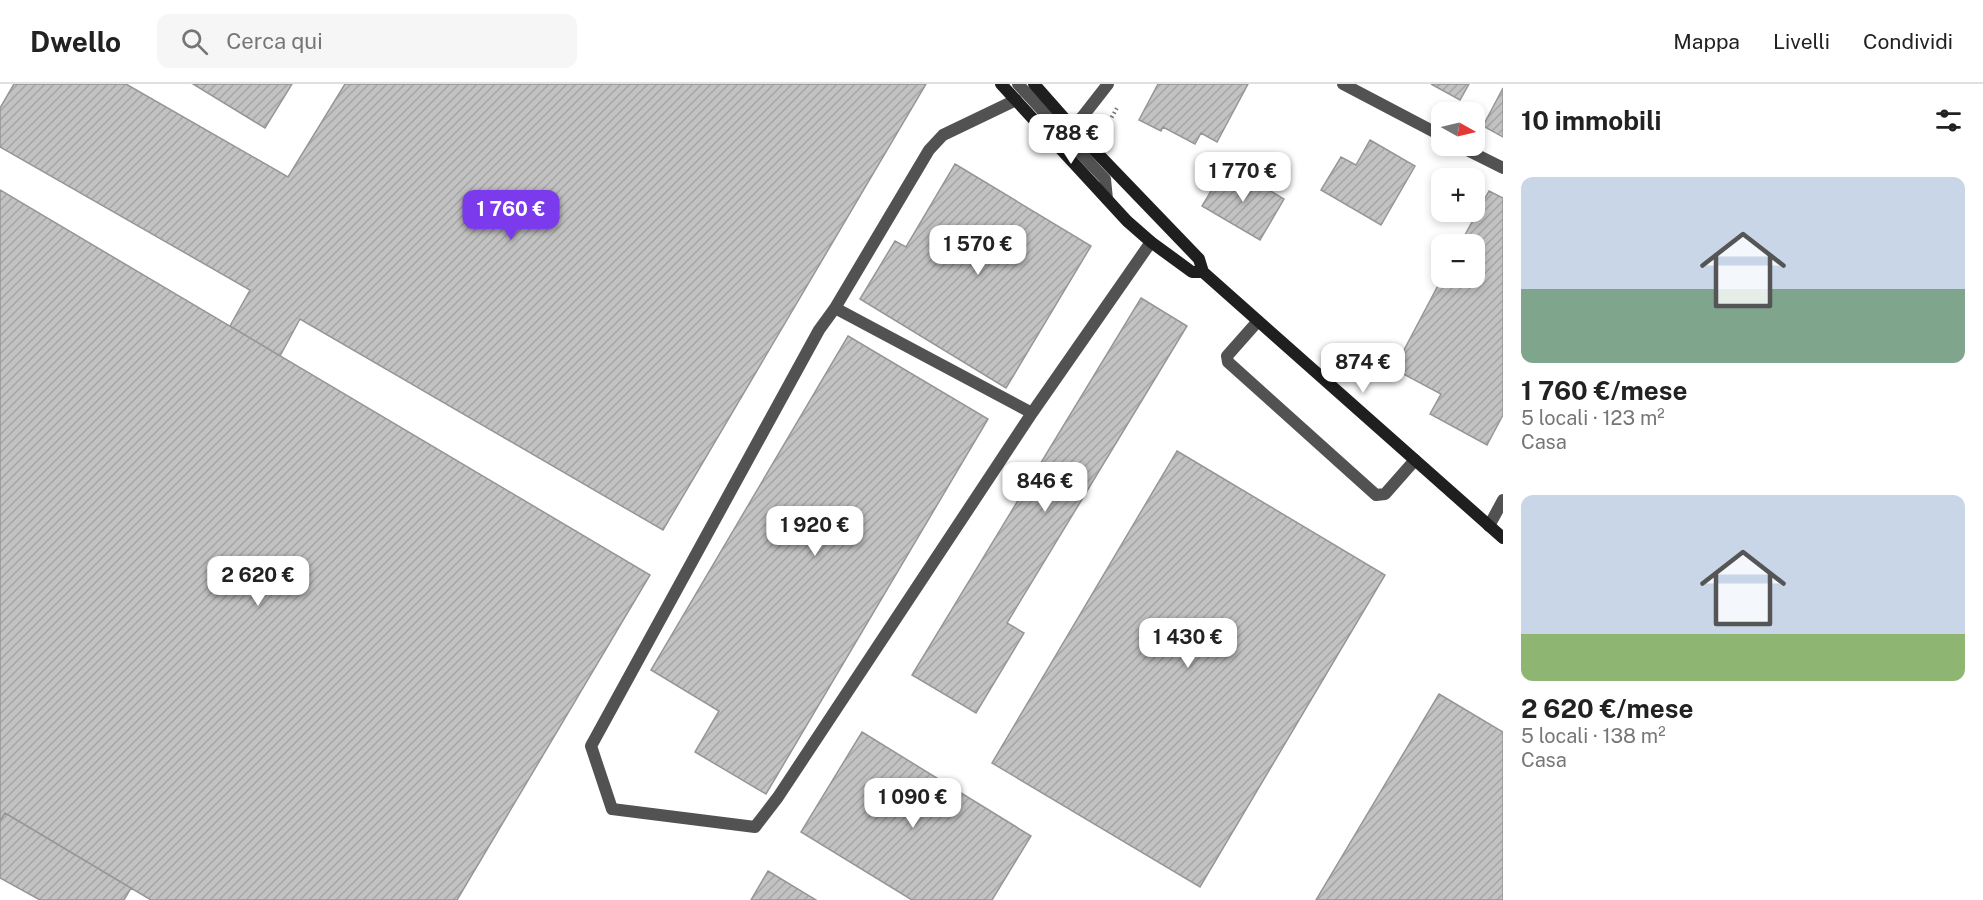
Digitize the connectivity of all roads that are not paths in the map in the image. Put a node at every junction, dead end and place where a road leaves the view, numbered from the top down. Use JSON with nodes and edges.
{"nodes":[{"id":1,"x":1001,"y":84,"type":"edge"},
{"id":2,"x":1018,"y":84,"type":"edge"},
{"id":3,"x":1034,"y":84,"type":"edge"},
{"id":4,"x":1108,"y":84,"type":"edge"},
{"id":5,"x":1342,"y":84,"type":"edge"},
{"id":6,"x":1016,"y":100,"type":"junction"},
{"id":7,"x":1072,"y":127,"type":"junction"},
{"id":8,"x":1431,"y":130,"type":"edge"},
{"id":9,"x":1480,"y":156,"type":"edge"},
{"id":10,"x":1503,"y":168,"type":"edge"},
{"id":11,"x":1107,"y":199,"type":"junction"},
{"id":12,"x":1151,"y":242,"type":"junction"},
{"id":13,"x":1203,"y":272,"type":"junction"},
{"id":14,"x":835,"y":308,"type":"junction"},
{"id":15,"x":1258,"y":321,"type":"junction"},
{"id":16,"x":1032,"y":413,"type":"junction"},
{"id":17,"x":1415,"y":460,"type":"junction"},
{"id":18,"x":1503,"y":500,"type":"edge"},
{"id":19,"x":1489,"y":526,"type":"junction"},
{"id":20,"x":1503,"y":538,"type":"edge"}],
"edges":[{"from":1,"to":6,"type":"street"},
{"from":2,"to":7,"type":"street"},
{"from":3,"to":7,"type":"street"},
{"from":4,"to":7,"type":"street"},
{"from":5,"to":8,"type":"street"},
{"from":6,"to":11,"type":"street"},
{"from":6,"to":14,"type":"street"},
{"from":7,"to":11,"type":"street"},
{"from":7,"to":13,"type":"street"},
{"from":9,"to":10,"type":"street"},
{"from":11,"to":12,"type":"street"},
{"from":12,"to":13,"type":"street"},
{"from":12,"to":16,"type":"street"},
{"from":13,"to":15,"type":"street"},
{"from":14,"to":16,"type":"street"},
{"from":14,"to":16,"type":"street"},
{"from":15,"to":17,"type":"street"},
{"from":15,"to":17,"type":"street"},
{"from":17,"to":19,"type":"street"},
{"from":18,"to":19,"type":"street"},
{"from":19,"to":20,"type":"street"}]}
